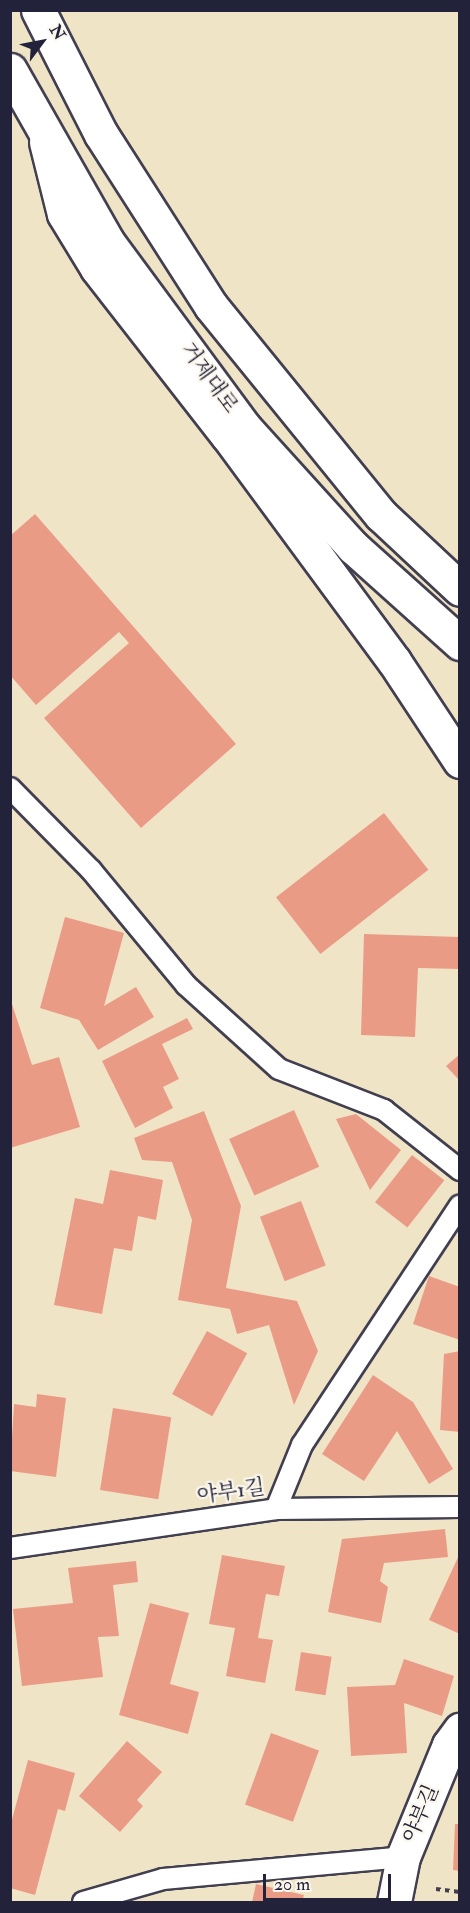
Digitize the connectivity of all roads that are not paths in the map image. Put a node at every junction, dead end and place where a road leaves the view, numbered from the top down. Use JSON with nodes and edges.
{"nodes":[{"id":1,"x":38,"y":10,"type":"edge"},
{"id":2,"x":10,"y":70,"type":"edge"},
{"id":3,"x":40,"y":123,"type":"junction"},
{"id":4,"x":459,"y":589,"type":"edge"},
{"id":5,"x":459,"y":643,"type":"edge"},
{"id":6,"x":459,"y":761,"type":"edge"},
{"id":7,"x":10,"y":788,"type":"edge"},
{"id":8,"x":459,"y":1170,"type":"edge"},
{"id":9,"x":459,"y":1205,"type":"edge"},
{"id":10,"x":459,"y":1507,"type":"edge"},
{"id":11,"x":276,"y":1509,"type":"junction"},
{"id":12,"x":10,"y":1548,"type":"edge"},
{"id":13,"x":459,"y":1730,"type":"edge"},
{"id":14,"x":403,"y":1857,"type":"junction"},
{"id":15,"x":83,"y":1902,"type":"edge"},
{"id":16,"x":394,"y":1902,"type":"edge"}],
"edges":[{"from":1,"to":4,"type":"main road"},
{"from":2,"to":3,"type":"main road","name":"거제대로"},
{"from":3,"to":5,"type":"main road","name":"거제대로"},
{"from":3,"to":6,"type":"main road"},
{"from":7,"to":8,"type":"lane"},
{"from":9,"to":11,"type":"lane"},
{"from":10,"to":11,"type":"lane","name":"야부1길"},
{"from":11,"to":12,"type":"lane","name":"야부1길"},
{"from":13,"to":14,"type":"main road","name":"야부길"},
{"from":14,"to":15,"type":"lane"},
{"from":14,"to":16,"type":"main road","name":"야부길"}]}
